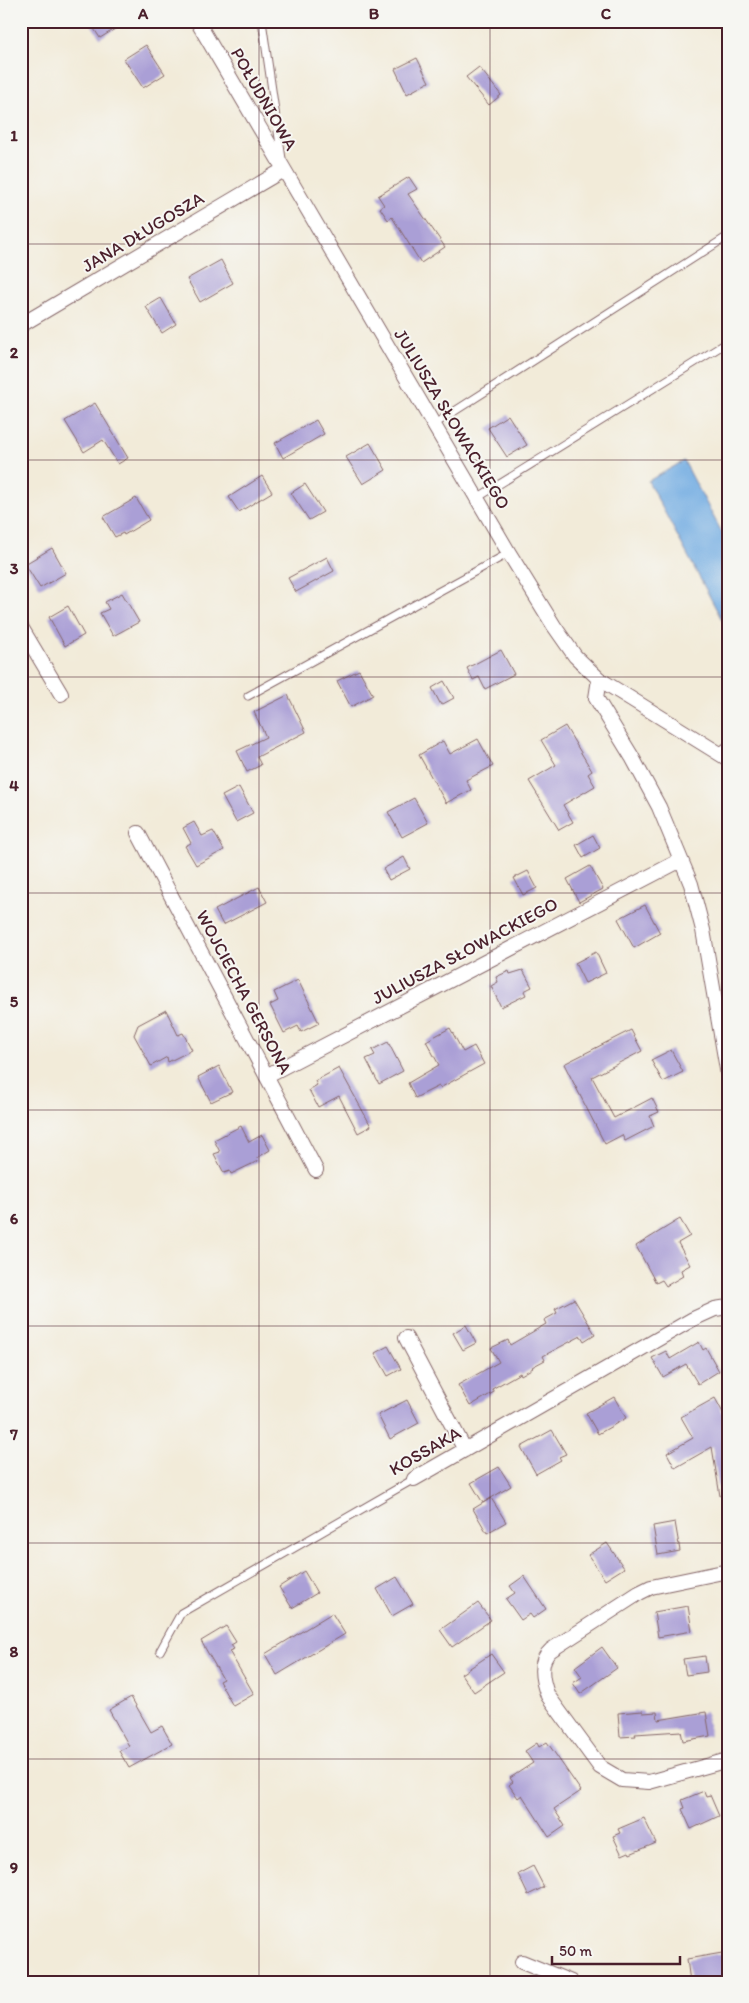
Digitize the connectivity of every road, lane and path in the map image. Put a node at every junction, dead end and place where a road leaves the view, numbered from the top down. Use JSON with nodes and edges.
{"nodes":[{"id":1,"x":197,"y":21,"type":"edge"},
{"id":2,"x":262,"y":21,"type":"edge"},
{"id":3,"x":283,"y":170,"type":"junction"},
{"id":4,"x":728,"y":236,"type":"edge"},
{"id":5,"x":21,"y":325,"type":"edge"},
{"id":6,"x":728,"y":342,"type":"edge"},
{"id":7,"x":433,"y":425,"type":"junction"},
{"id":8,"x":476,"y":498,"type":"junction"},
{"id":9,"x":509,"y":553,"type":"junction"},
{"id":10,"x":21,"y":627,"type":"edge"},
{"id":11,"x":599,"y":679,"type":"junction"},
{"id":12,"x":61,"y":694,"type":"dead end"},
{"id":13,"x":248,"y":696,"type":"dead end"},
{"id":14,"x":725,"y":752,"type":"edge"},
{"id":15,"x":138,"y":832,"type":"dead end"},
{"id":16,"x":681,"y":860,"type":"junction"},
{"id":17,"x":728,"y":1075,"type":"edge"},
{"id":18,"x":266,"y":1076,"type":"junction"},
{"id":19,"x":316,"y":1170,"type":"dead end"},
{"id":20,"x":728,"y":1307,"type":"edge"},
{"id":21,"x":406,"y":1338,"type":"dead end"},
{"id":22,"x":465,"y":1450,"type":"junction"},
{"id":23,"x":414,"y":1479,"type":"joint"},
{"id":24,"x":728,"y":1571,"type":"edge"},
{"id":25,"x":160,"y":1651,"type":"dead end"},
{"id":26,"x":728,"y":1760,"type":"edge"},
{"id":27,"x":522,"y":1962,"type":"dead end"},
{"id":28,"x":571,"y":1982,"type":"edge"}],
"edges":[{"from":1,"to":3,"type":"street","name":"POŁUDNIOWA"},
{"from":2,"to":3,"type":"lane"},
{"from":3,"to":5,"type":"street","name":"JANA DŁUGOSZA"},
{"from":3,"to":7,"type":"street","name":"JULIUSZA SŁOWACKIEGO"},
{"from":4,"to":7,"type":"lane"},
{"from":6,"to":8,"type":"lane"},
{"from":7,"to":8,"type":"street","name":"JULIUSZA SŁOWACKIEGO"},
{"from":8,"to":9,"type":"street","name":"JULIUSZA SŁOWACKIEGO"},
{"from":9,"to":11,"type":"street","name":"JULIUSZA SŁOWACKIEGO"},
{"from":9,"to":13,"type":"lane"},
{"from":10,"to":12,"type":"street"},
{"from":11,"to":14,"type":"street","name":"JULIUSZA SŁOWACKIEGO"},
{"from":11,"to":16,"type":"street"},
{"from":15,"to":18,"type":"street","name":"WOJCIECHA GERSONA"},
{"from":16,"to":17,"type":"street"},
{"from":16,"to":18,"type":"street","name":"JULIUSZA SŁOWACKIEGO"},
{"from":18,"to":19,"type":"street","name":"WOJCIECHA GERSONA"},
{"from":20,"to":22,"type":"street","name":"KOSSAKA"},
{"from":21,"to":22,"type":"street"},
{"from":22,"to":23,"type":"street","name":"KOSSAKA"},
{"from":23,"to":25,"type":"lane","name":"KOSSAKA"},
{"from":24,"to":26,"type":"street"},
{"from":27,"to":28,"type":"street"}]}
